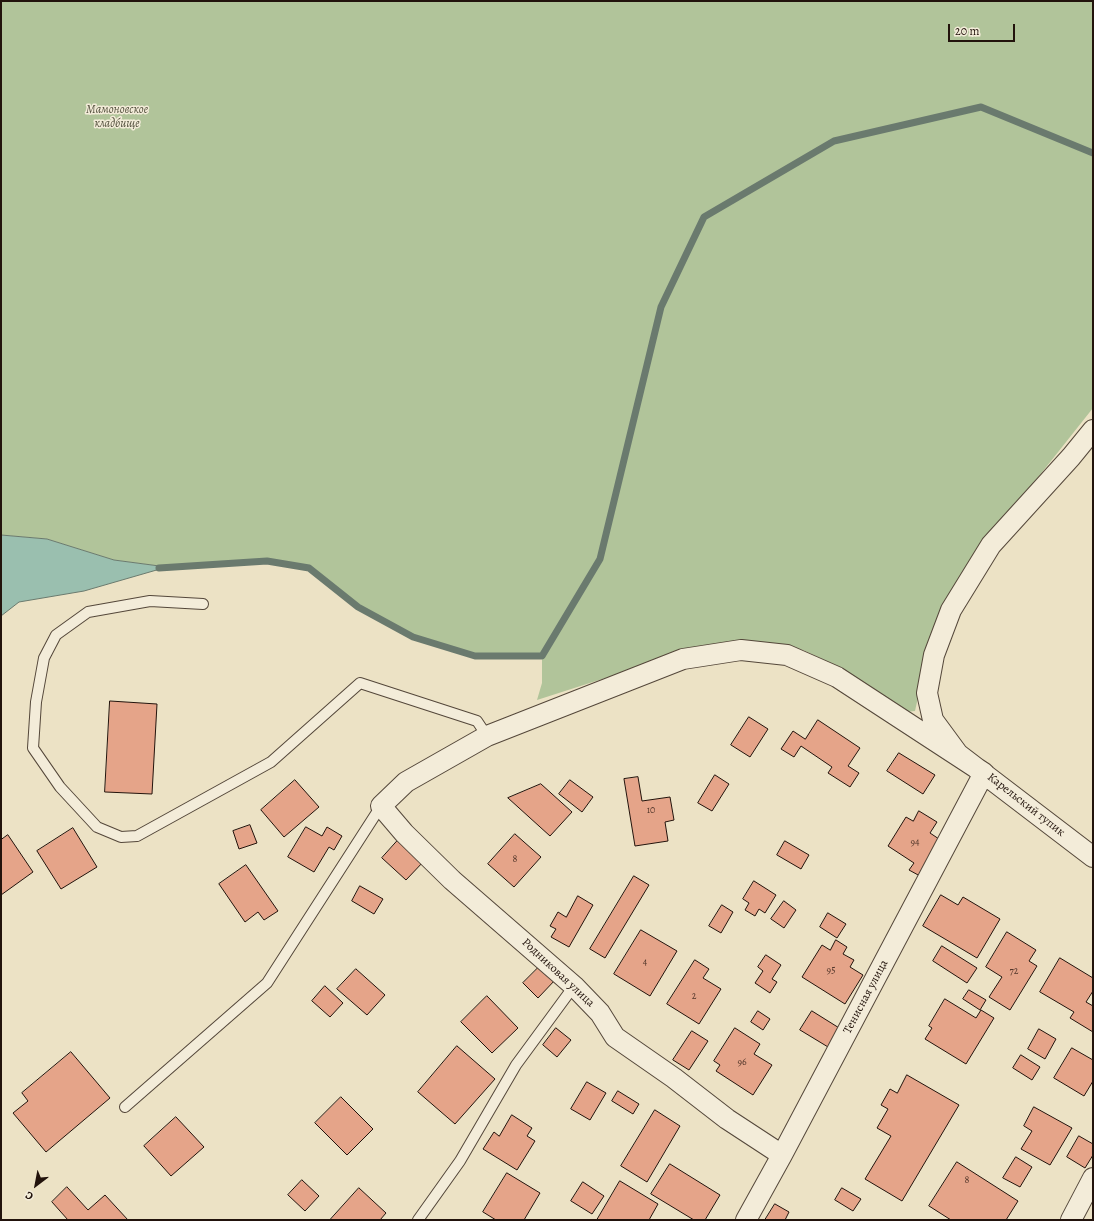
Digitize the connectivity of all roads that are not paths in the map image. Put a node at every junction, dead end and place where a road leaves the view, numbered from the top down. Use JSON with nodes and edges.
{"nodes":[{"id":1,"x":1093,"y":430,"type":"edge"},
{"id":2,"x":203,"y":604,"type":"dead end"},
{"id":3,"x":487,"y":736,"type":"junction"},
{"id":4,"x":984,"y":773,"type":"junction"},
{"id":5,"x":381,"y":806,"type":"junction"},
{"id":6,"x":1093,"y":857,"type":"edge"},
{"id":7,"x":574,"y":986,"type":"junction"},
{"id":8,"x":125,"y":1107,"type":"dead end"},
{"id":9,"x":782,"y":1156,"type":"junction"},
{"id":10,"x":1093,"y":1178,"type":"edge"},
{"id":11,"x":418,"y":1220,"type":"edge"},
{"id":12,"x":746,"y":1220,"type":"edge"},
{"id":13,"x":1071,"y":1220,"type":"edge"}],
"edges":[{"from":1,"to":4,"type":"street","name":"Карельский тупик"},
{"from":2,"to":3,"type":"lane"},
{"from":3,"to":4,"type":"street"},
{"from":3,"to":5,"type":"street"},
{"from":4,"to":6,"type":"street","name":"Карельский тупик"},
{"from":4,"to":9,"type":"street","name":"Тенисная улица"},
{"from":5,"to":7,"type":"street","name":"Родниковая улица"},
{"from":5,"to":8,"type":"lane"},
{"from":7,"to":9,"type":"street","name":"Родниковая улица"},
{"from":7,"to":11,"type":"lane"},
{"from":9,"to":12,"type":"street","name":"Тенисная улица"},
{"from":10,"to":13,"type":"street"}]}
